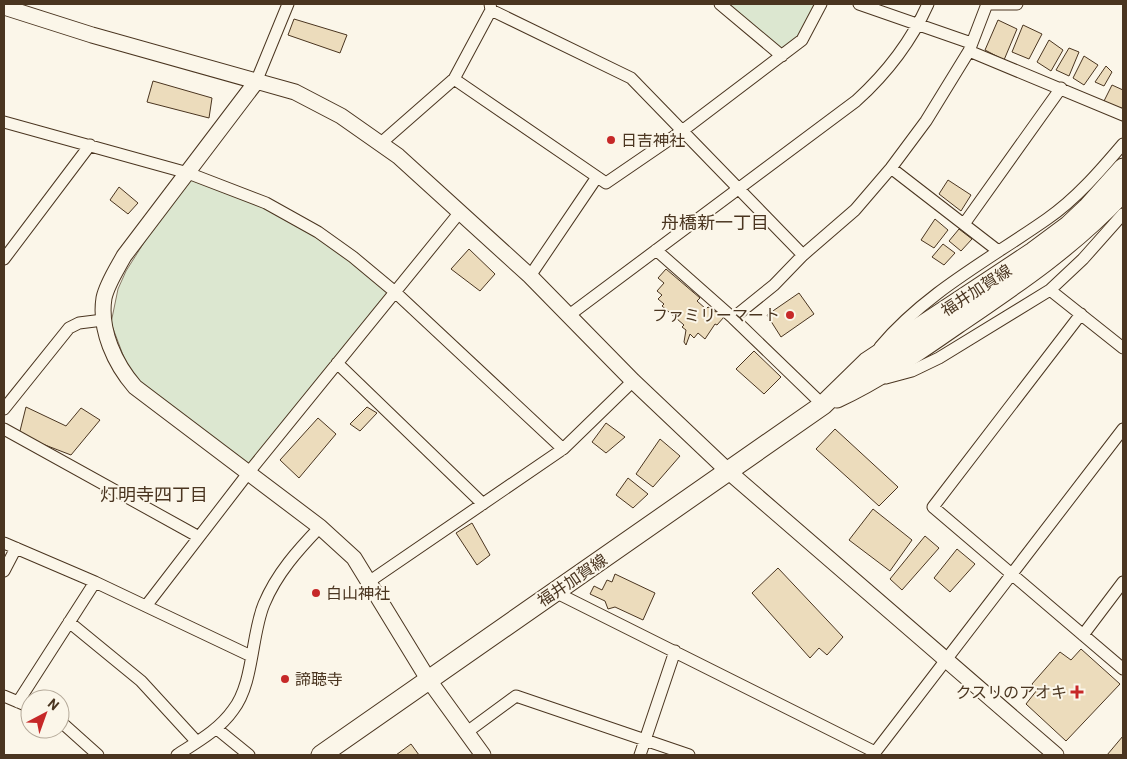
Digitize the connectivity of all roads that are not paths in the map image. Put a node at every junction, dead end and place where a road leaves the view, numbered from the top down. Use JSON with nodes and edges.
{"nodes":[{"id":1,"x":288,"y":4,"type":"edge"},
{"id":2,"x":720,"y":4,"type":"edge"},
{"id":3,"x":821,"y":4,"type":"edge"},
{"id":4,"x":859,"y":4,"type":"edge"},
{"id":5,"x":928,"y":4,"type":"edge"},
{"id":6,"x":1016,"y":4,"type":"edge"},
{"id":7,"x":4,"y":7,"type":"edge"},
{"id":8,"x":491,"y":7,"type":"edge"},
{"id":9,"x":918,"y":25,"type":"junction"},
{"id":10,"x":970,"y":47,"type":"junction"},
{"id":11,"x":782,"y":56,"type":"junction"},
{"id":12,"x":454,"y":78,"type":"junction"},
{"id":13,"x":256,"y":82,"type":"junction"},
{"id":14,"x":1061,"y":88,"type":"junction"},
{"id":15,"x":1123,"y":115,"type":"edge"},
{"id":16,"x":4,"y":122,"type":"edge"},
{"id":17,"x":682,"y":132,"type":"junction"},
{"id":18,"x":381,"y":143,"type":"junction"},
{"id":19,"x":1123,"y":144,"type":"edge"},
{"id":20,"x":90,"y":146,"type":"junction"},
{"id":21,"x":891,"y":168,"type":"junction"},
{"id":22,"x":1123,"y":168,"type":"edge"},
{"id":23,"x":188,"y":173,"type":"junction"},
{"id":24,"x":597,"y":178,"type":"junction"},
{"id":25,"x":739,"y":189,"type":"junction"},
{"id":26,"x":1123,"y":192,"type":"edge"},
{"id":27,"x":460,"y":212,"type":"junction"},
{"id":28,"x":1122,"y":218,"type":"edge"},
{"id":29,"x":964,"y":224,"type":"junction"},
{"id":30,"x":656,"y":250,"type":"junction"},
{"id":31,"x":997,"y":250,"type":"junction"},
{"id":32,"x":803,"y":255,"type":"junction"},
{"id":33,"x":4,"y":259,"type":"edge"},
{"id":34,"x":1038,"y":259,"type":"junction"},
{"id":35,"x":530,"y":276,"type":"junction"},
{"id":36,"x":1050,"y":290,"type":"junction"},
{"id":37,"x":395,"y":292,"type":"junction"},
{"id":38,"x":1080,"y":314,"type":"junction"},
{"id":39,"x":568,"y":316,"type":"junction"},
{"id":40,"x":733,"y":318,"type":"junction"},
{"id":41,"x":104,"y":320,"type":"junction"},
{"id":42,"x":1123,"y":348,"type":"edge"},
{"id":43,"x":868,"y":362,"type":"junction"},
{"id":44,"x":338,"y":363,"type":"junction"},
{"id":45,"x":633,"y":381,"type":"junction"},
{"id":46,"x":872,"y":382,"type":"junction"},
{"id":47,"x":823,"y":405,"type":"junction"},
{"id":48,"x":4,"y":409,"type":"edge"},
{"id":49,"x":4,"y":429,"type":"edge"},
{"id":50,"x":1123,"y":429,"type":"edge"},
{"id":51,"x":563,"y":449,"type":"junction"},
{"id":52,"x":249,"y":472,"type":"junction"},
{"id":53,"x":729,"y":472,"type":"junction"},
{"id":54,"x":483,"y":504,"type":"junction"},
{"id":55,"x":320,"y":526,"type":"junction"},
{"id":56,"x":199,"y":537,"type":"junction"},
{"id":57,"x":4,"y":543,"type":"edge"},
{"id":58,"x":16,"y":548,"type":"junction"},
{"id":59,"x":4,"y":571,"type":"edge"},
{"id":60,"x":1013,"y":574,"type":"junction"},
{"id":61,"x":370,"y":581,"type":"junction"},
{"id":62,"x":95,"y":582,"type":"junction"},
{"id":63,"x":1123,"y":582,"type":"edge"},
{"id":64,"x":555,"y":592,"type":"junction"},
{"id":65,"x":146,"y":606,"type":"junction"},
{"id":66,"x":68,"y":622,"type":"junction"},
{"id":67,"x":1083,"y":635,"type":"junction"},
{"id":68,"x":676,"y":651,"type":"junction"},
{"id":69,"x":251,"y":656,"type":"junction"},
{"id":70,"x":946,"y":660,"type":"junction"},
{"id":71,"x":1123,"y":669,"type":"edge"},
{"id":72,"x":428,"y":679,"type":"junction"},
{"id":73,"x":4,"y":696,"type":"edge"},
{"id":74,"x":18,"y":702,"type":"joint"},
{"id":75,"x":217,"y":729,"type":"junction"},
{"id":76,"x":70,"y":730,"type":"edge"},
{"id":77,"x":467,"y":732,"type":"junction"},
{"id":78,"x":645,"y":741,"type":"junction"},
{"id":79,"x":197,"y":742,"type":"junction"},
{"id":80,"x":874,"y":754,"type":"edge"},
{"id":81,"x":98,"y":755,"type":"edge"},
{"id":82,"x":176,"y":755,"type":"edge"},
{"id":83,"x":249,"y":755,"type":"edge"},
{"id":84,"x":321,"y":755,"type":"edge"},
{"id":85,"x":483,"y":755,"type":"edge"},
{"id":86,"x":640,"y":755,"type":"edge"},
{"id":87,"x":689,"y":755,"type":"edge"},
{"id":88,"x":1056,"y":755,"type":"edge"}],
"edges":[{"from":1,"to":13,"type":"street"},
{"from":2,"to":11,"type":"street"},
{"from":3,"to":11,"type":"street"},
{"from":4,"to":9,"type":"street"},
{"from":5,"to":9,"type":"street"},
{"from":6,"to":10,"type":"street"},
{"from":7,"to":13,"type":"street"},
{"from":8,"to":12,"type":"street"},
{"from":8,"to":17,"type":"street"},
{"from":9,"to":10,"type":"street"},
{"from":9,"to":25,"type":"street"},
{"from":10,"to":14,"type":"street"},
{"from":10,"to":21,"type":"street"},
{"from":11,"to":17,"type":"street"},
{"from":12,"to":18,"type":"street"},
{"from":12,"to":24,"type":"street"},
{"from":13,"to":18,"type":"street"},
{"from":13,"to":23,"type":"street"},
{"from":14,"to":15,"type":"street"},
{"from":14,"to":29,"type":"street"},
{"from":16,"to":20,"type":"street"},
{"from":17,"to":24,"type":"street"},
{"from":17,"to":25,"type":"street"},
{"from":18,"to":27,"type":"street"},
{"from":19,"to":31,"type":"street"},
{"from":20,"to":23,"type":"street"},
{"from":20,"to":33,"type":"street"},
{"from":21,"to":29,"type":"street"},
{"from":21,"to":32,"type":"street"},
{"from":22,"to":34,"type":"main road","name":"福井加賀線"},
{"from":23,"to":37,"type":"street"},
{"from":23,"to":41,"type":"street"},
{"from":24,"to":35,"type":"street"},
{"from":25,"to":30,"type":"street"},
{"from":25,"to":32,"type":"street"},
{"from":26,"to":34,"type":"main road","name":"福井加賀線"},
{"from":27,"to":35,"type":"street"},
{"from":27,"to":37,"type":"street"},
{"from":28,"to":36,"type":"street"},
{"from":29,"to":31,"type":"street"},
{"from":30,"to":39,"type":"street"},
{"from":30,"to":40,"type":"street"},
{"from":31,"to":43,"type":"street"},
{"from":32,"to":40,"type":"street"},
{"from":34,"to":43,"type":"main road","name":"福井加賀線"},
{"from":34,"to":46,"type":"main road","name":"福井加賀線"},
{"from":35,"to":39,"type":"street"},
{"from":36,"to":38,"type":"street"},
{"from":36,"to":46,"type":"street"},
{"from":37,"to":44,"type":"street"},
{"from":37,"to":51,"type":"street"},
{"from":38,"to":42,"type":"street"},
{"from":38,"to":60,"type":"street"},
{"from":39,"to":45,"type":"street"},
{"from":40,"to":47,"type":"street"},
{"from":41,"to":48,"type":"street"},
{"from":41,"to":52,"type":"street"},
{"from":43,"to":47,"type":"main road","name":"福井加賀線"},
{"from":44,"to":52,"type":"street"},
{"from":44,"to":54,"type":"street"},
{"from":45,"to":51,"type":"street"},
{"from":45,"to":53,"type":"street"},
{"from":46,"to":47,"type":"main road","name":"福井加賀線"},
{"from":47,"to":53,"type":"main road","name":"福井加賀線"},
{"from":49,"to":56,"type":"street"},
{"from":50,"to":60,"type":"street"},
{"from":51,"to":54,"type":"street"},
{"from":52,"to":55,"type":"street"},
{"from":52,"to":56,"type":"street"},
{"from":53,"to":64,"type":"main road","name":"福井加賀線"},
{"from":53,"to":70,"type":"street"},
{"from":54,"to":61,"type":"street"},
{"from":55,"to":61,"type":"street"},
{"from":55,"to":69,"type":"street"},
{"from":56,"to":65,"type":"street"},
{"from":57,"to":58,"type":"street"},
{"from":58,"to":59,"type":"street"},
{"from":58,"to":62,"type":"street"},
{"from":60,"to":67,"type":"street"},
{"from":60,"to":70,"type":"street"},
{"from":61,"to":72,"type":"street"},
{"from":62,"to":65,"type":"street"},
{"from":62,"to":66,"type":"street"},
{"from":63,"to":67,"type":"street"},
{"from":64,"to":68,"type":"street"},
{"from":64,"to":72,"type":"main road","name":"福井加賀線"},
{"from":65,"to":69,"type":"street"},
{"from":66,"to":74,"type":"street"},
{"from":66,"to":79,"type":"street"},
{"from":67,"to":71,"type":"street"},
{"from":68,"to":78,"type":"street"},
{"from":68,"to":80,"type":"street"},
{"from":69,"to":75,"type":"street"},
{"from":70,"to":80,"type":"street"},
{"from":70,"to":88,"type":"street"},
{"from":72,"to":77,"type":"street"},
{"from":72,"to":84,"type":"main road","name":"福井加賀線"},
{"from":73,"to":74,"type":"street"},
{"from":75,"to":79,"type":"street"},
{"from":75,"to":83,"type":"street"},
{"from":76,"to":81,"type":"street"},
{"from":77,"to":78,"type":"street"},
{"from":77,"to":85,"type":"street"},
{"from":78,"to":86,"type":"street"},
{"from":78,"to":87,"type":"street"},
{"from":79,"to":82,"type":"street"}]}
